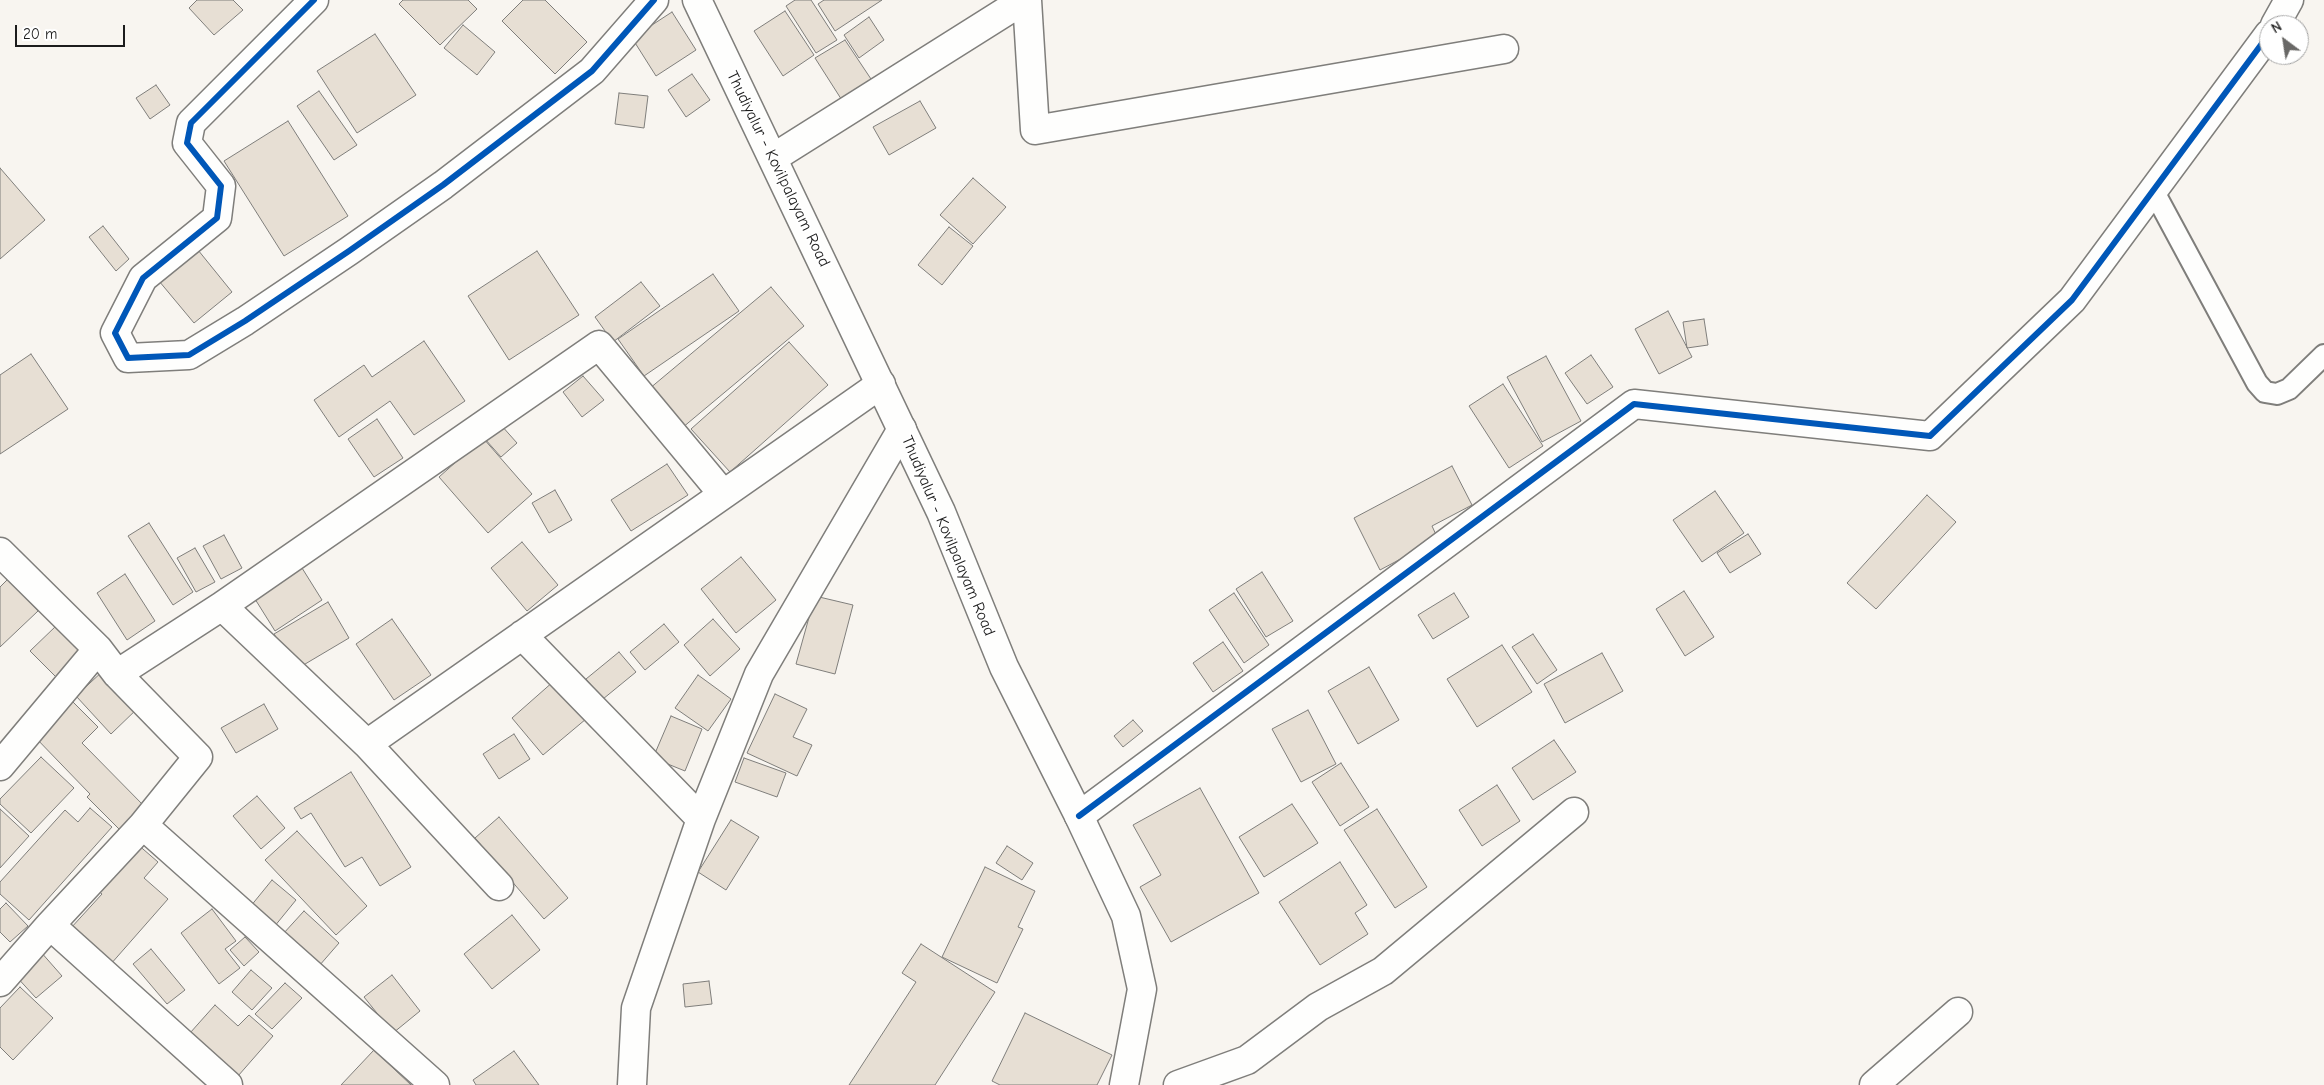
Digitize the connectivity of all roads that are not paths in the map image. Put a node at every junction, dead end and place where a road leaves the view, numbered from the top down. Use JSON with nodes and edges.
{"nodes":[{"id":1,"x":314,"y":0,"type":"edge"},
{"id":2,"x":654,"y":0,"type":"edge"},
{"id":3,"x":697,"y":0,"type":"edge"},
{"id":4,"x":1025,"y":0,"type":"edge"},
{"id":5,"x":2289,"y":0,"type":"edge"},
{"id":6,"x":2281,"y":15,"type":"edge"},
{"id":7,"x":2259,"y":47,"type":"edge"},
{"id":8,"x":1504,"y":49,"type":"dead end"},
{"id":9,"x":773,"y":158,"type":"junction"},
{"id":10,"x":2153,"y":190,"type":"junction"},
{"id":11,"x":2324,"y":355,"type":"edge"},
{"id":12,"x":881,"y":384,"type":"junction"},
{"id":13,"x":902,"y":429,"type":"junction"},
{"id":14,"x":723,"y":494,"type":"junction"},
{"id":15,"x":2,"y":557,"type":"edge"},
{"id":16,"x":222,"y":606,"type":"junction"},
{"id":17,"x":522,"y":635,"type":"junction"},
{"id":18,"x":98,"y":649,"type":"junction"},
{"id":19,"x":117,"y":674,"type":"junction"},
{"id":20,"x":367,"y":744,"type":"junction"},
{"id":21,"x":0,"y":766,"type":"edge"},
{"id":22,"x":1574,"y":812,"type":"dead end"},
{"id":23,"x":1079,"y":816,"type":"junction"},
{"id":24,"x":701,"y":819,"type":"junction"},
{"id":25,"x":143,"y":825,"type":"junction"},
{"id":26,"x":499,"y":886,"type":"dead end"},
{"id":27,"x":50,"y":925,"type":"junction"},
{"id":28,"x":0,"y":982,"type":"edge"},
{"id":29,"x":1958,"y":1012,"type":"dead end"},
{"id":30,"x":228,"y":1085,"type":"edge"},
{"id":31,"x":435,"y":1085,"type":"edge"},
{"id":32,"x":632,"y":1085,"type":"edge"},
{"id":33,"x":1124,"y":1085,"type":"edge"},
{"id":34,"x":1178,"y":1085,"type":"edge"},
{"id":35,"x":1874,"y":1085,"type":"edge"}],
"edges":[{"from":1,"to":2,"type":"street"},
{"from":3,"to":9,"type":"street","name":"Thudiyalur - Kovilpalayam Road"},
{"from":4,"to":8,"type":"street"},
{"from":4,"to":9,"type":"street"},
{"from":5,"to":6,"type":"street"},
{"from":7,"to":10,"type":"street"},
{"from":9,"to":12,"type":"street","name":"Thudiyalur - Kovilpalayam Road"},
{"from":10,"to":11,"type":"lane"},
{"from":10,"to":23,"type":"street"},
{"from":12,"to":13,"type":"street","name":"Thudiyalur - Kovilpalayam Road"},
{"from":12,"to":14,"type":"street"},
{"from":13,"to":23,"type":"street","name":"Thudiyalur - Kovilpalayam Road"},
{"from":13,"to":24,"type":"street"},
{"from":14,"to":16,"type":"street"},
{"from":14,"to":17,"type":"street"},
{"from":15,"to":18,"type":"street"},
{"from":16,"to":19,"type":"street"},
{"from":16,"to":20,"type":"street"},
{"from":17,"to":20,"type":"street"},
{"from":17,"to":24,"type":"street"},
{"from":18,"to":19,"type":"street"},
{"from":18,"to":21,"type":"street"},
{"from":19,"to":25,"type":"street"},
{"from":20,"to":26,"type":"street"},
{"from":22,"to":34,"type":"street"},
{"from":23,"to":33,"type":"street","name":"Thudiyalur - Kovilpalayam Road"},
{"from":24,"to":32,"type":"street"},
{"from":25,"to":27,"type":"street"},
{"from":25,"to":31,"type":"street"},
{"from":27,"to":28,"type":"street"},
{"from":27,"to":30,"type":"street"},
{"from":29,"to":35,"type":"street"}]}
